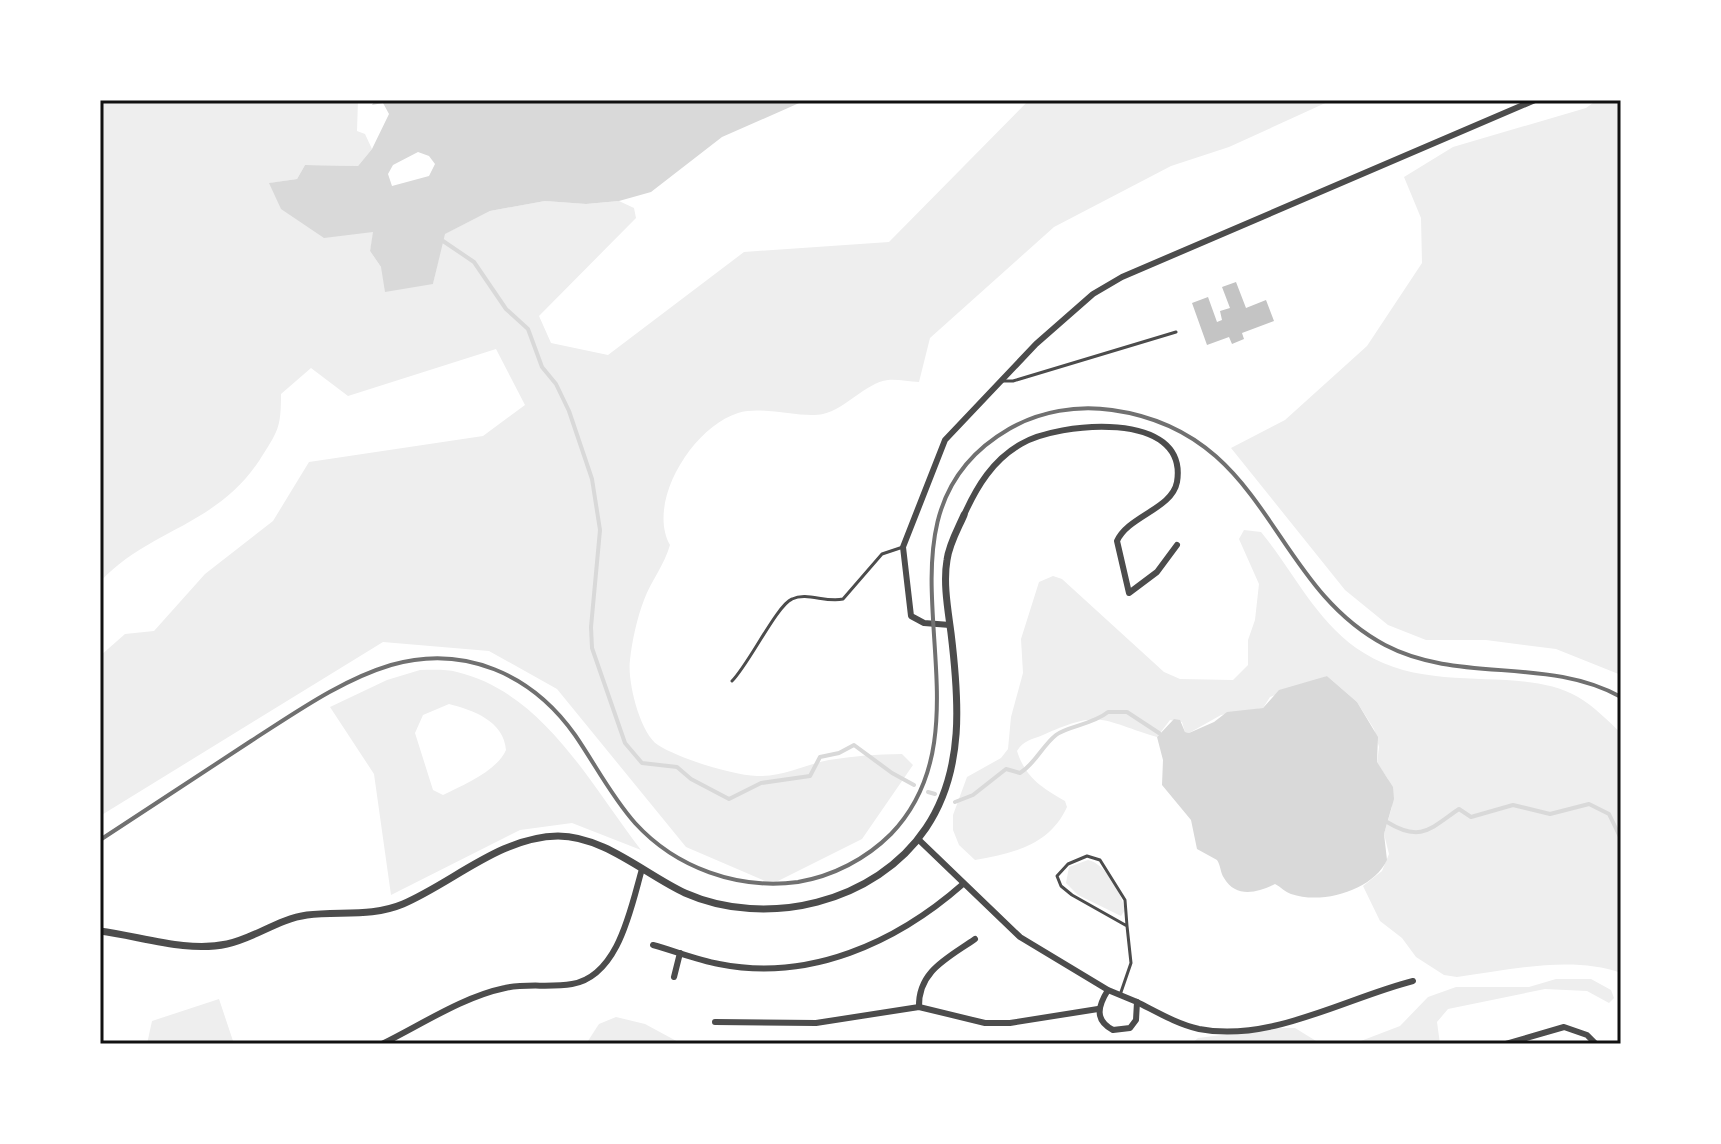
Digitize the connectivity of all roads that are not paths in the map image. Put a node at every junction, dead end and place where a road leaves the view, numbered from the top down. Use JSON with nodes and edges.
{"nodes":[{"id":1,"x":1535,"y":100,"type":"edge"},
{"id":2,"x":1546,"y":100,"type":"edge"},
{"id":3,"x":1574,"y":100,"type":"edge"},
{"id":4,"x":1176,"y":332,"type":"dead end"},
{"id":5,"x":998,"y":381,"type":"junction"},
{"id":6,"x":964,"y":515,"type":"joint"},
{"id":7,"x":1177,"y":545,"type":"dead end"},
{"id":8,"x":903,"y":547,"type":"junction"},
{"id":9,"x":950,"y":625,"type":"junction"},
{"id":10,"x":732,"y":681,"type":"dead end"},
{"id":11,"x":918,"y":839,"type":"junction"},
{"id":12,"x":642,"y":869,"type":"junction"},
{"id":13,"x":963,"y":884,"type":"junction"},
{"id":14,"x":1127,"y":926,"type":"junction"},
{"id":15,"x":100,"y":931,"type":"edge"},
{"id":16,"x":975,"y":939,"type":"dead end"},
{"id":17,"x":653,"y":945,"type":"dead end"},
{"id":18,"x":680,"y":953,"type":"junction"},
{"id":19,"x":674,"y":977,"type":"dead end"},
{"id":20,"x":1413,"y":981,"type":"dead end"},
{"id":21,"x":1108,"y":990,"type":"junction"},
{"id":22,"x":1120,"y":995,"type":"junction"},
{"id":23,"x":1137,"y":1002,"type":"junction"},
{"id":24,"x":919,"y":1007,"type":"junction"},
{"id":25,"x":1098,"y":1009,"type":"junction"},
{"id":26,"x":715,"y":1022,"type":"dead end"},
{"id":27,"x":382,"y":1044,"type":"edge"},
{"id":28,"x":1506,"y":1044,"type":"edge"},
{"id":29,"x":1596,"y":1044,"type":"edge"}],
"edges":[{"from":1,"to":5,"type":"street"},
{"from":2,"to":3,"type":"street"},
{"from":4,"to":5,"type":"lane"},
{"from":5,"to":8,"type":"street"},
{"from":6,"to":7,"type":"street"},
{"from":6,"to":9,"type":"street"},
{"from":8,"to":9,"type":"street"},
{"from":8,"to":10,"type":"lane"},
{"from":9,"to":11,"type":"street"},
{"from":11,"to":12,"type":"street"},
{"from":11,"to":13,"type":"street"},
{"from":12,"to":15,"type":"street"},
{"from":12,"to":27,"type":"street"},
{"from":13,"to":18,"type":"street"},
{"from":13,"to":21,"type":"street"},
{"from":14,"to":14,"type":"lane"},
{"from":14,"to":22,"type":"lane"},
{"from":16,"to":24,"type":"street"},
{"from":17,"to":18,"type":"street"},
{"from":18,"to":19,"type":"street"},
{"from":20,"to":23,"type":"street"},
{"from":21,"to":22,"type":"street"},
{"from":21,"to":25,"type":"street"},
{"from":22,"to":23,"type":"street"},
{"from":23,"to":25,"type":"street"},
{"from":24,"to":25,"type":"street"},
{"from":24,"to":26,"type":"street"},
{"from":28,"to":29,"type":"street"}]}
